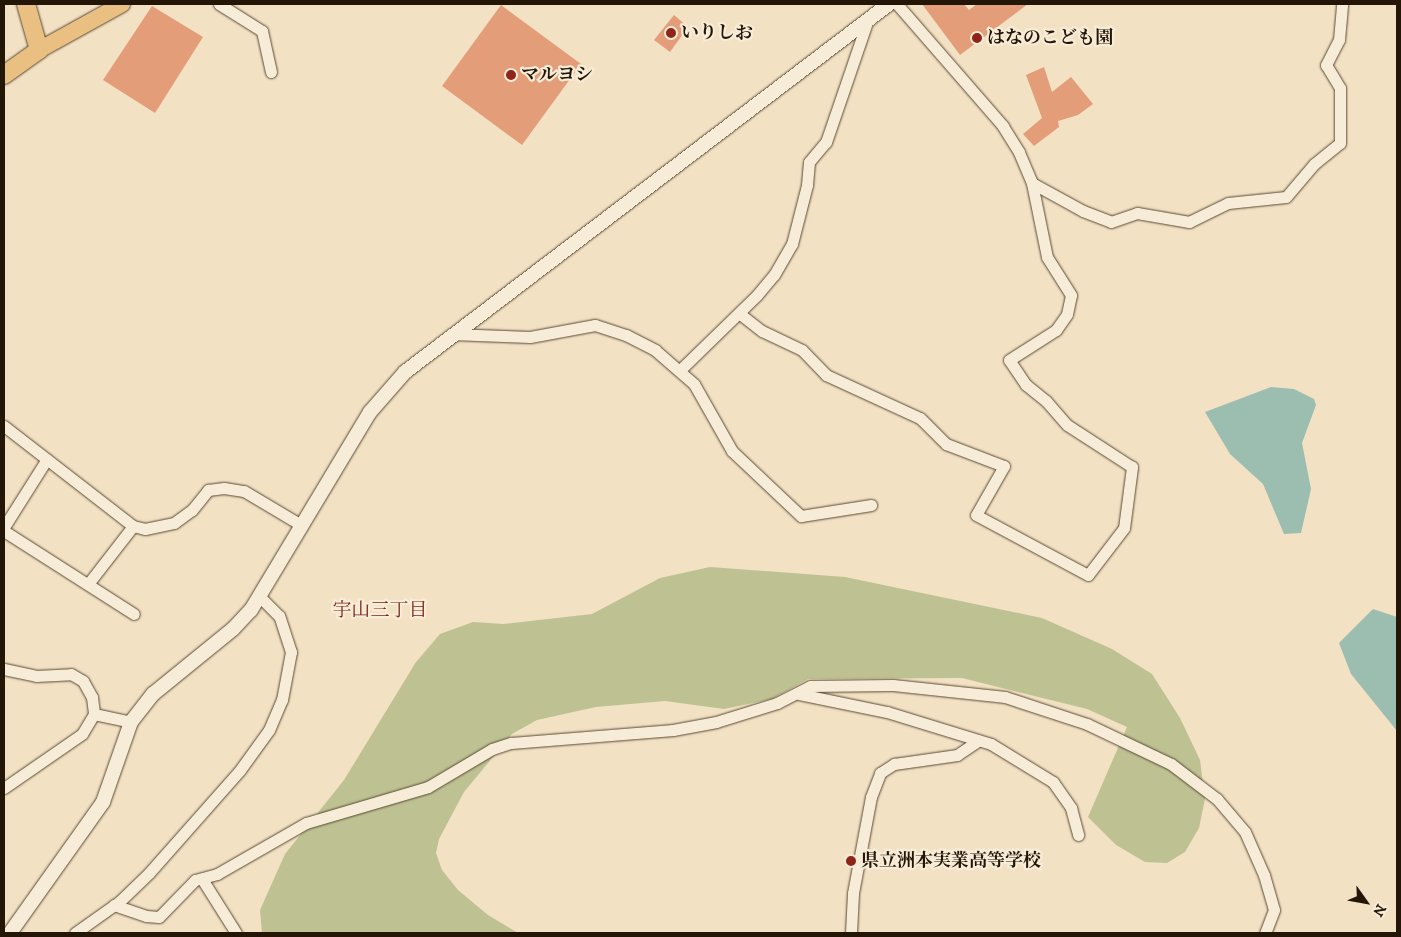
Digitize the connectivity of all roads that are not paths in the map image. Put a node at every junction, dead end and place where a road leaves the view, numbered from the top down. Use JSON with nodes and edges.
{"nodes":[{"id":1,"x":122,"y":4,"type":"edge"},
{"id":2,"x":220,"y":4,"type":"edge"},
{"id":3,"x":889,"y":4,"type":"edge"},
{"id":4,"x":896,"y":4,"type":"edge"},
{"id":5,"x":1342,"y":4,"type":"edge"},
{"id":6,"x":27,"y":11,"type":"edge"},
{"id":7,"x":869,"y":18,"type":"junction"},
{"id":8,"x":39,"y":50,"type":"junction"},
{"id":9,"x":271,"y":72,"type":"dead end"},
{"id":10,"x":4,"y":75,"type":"edge"},
{"id":11,"x":1032,"y":183,"type":"junction"},
{"id":12,"x":740,"y":314,"type":"junction"},
{"id":13,"x":451,"y":334,"type":"junction"},
{"id":14,"x":680,"y":370,"type":"junction"},
{"id":15,"x":4,"y":426,"type":"edge"},
{"id":16,"x":47,"y":459,"type":"junction"},
{"id":17,"x":871,"y":505,"type":"dead end"},
{"id":18,"x":301,"y":525,"type":"junction"},
{"id":19,"x":133,"y":526,"type":"junction"},
{"id":20,"x":4,"y":527,"type":"edge"},
{"id":21,"x":4,"y":531,"type":"edge"},
{"id":22,"x":88,"y":584,"type":"junction"},
{"id":23,"x":260,"y":597,"type":"junction"},
{"id":24,"x":134,"y":614,"type":"dead end"},
{"id":25,"x":4,"y":669,"type":"edge"},
{"id":26,"x":799,"y":694,"type":"junction"},
{"id":27,"x":94,"y":714,"type":"junction"},
{"id":28,"x":132,"y":722,"type":"junction"},
{"id":29,"x":976,"y":742,"type":"junction"},
{"id":30,"x":4,"y":788,"type":"edge"},
{"id":31,"x":1078,"y":835,"type":"dead end"},
{"id":32,"x":202,"y":879,"type":"junction"},
{"id":33,"x":114,"y":905,"type":"junction"},
{"id":34,"x":10,"y":933,"type":"edge"},
{"id":35,"x":75,"y":933,"type":"edge"},
{"id":36,"x":236,"y":933,"type":"edge"},
{"id":37,"x":851,"y":933,"type":"edge"},
{"id":38,"x":1265,"y":933,"type":"edge"}],
"edges":[{"from":1,"to":8,"type":"main road"},
{"from":2,"to":9,"type":"street"},
{"from":3,"to":7,"type":"street"},
{"from":4,"to":11,"type":"street"},
{"from":5,"to":11,"type":"street"},
{"from":6,"to":8,"type":"highway"},
{"from":7,"to":12,"type":"street"},
{"from":7,"to":13,"type":"street"},
{"from":8,"to":10,"type":"highway"},
{"from":11,"to":12,"type":"street"},
{"from":12,"to":14,"type":"street"},
{"from":13,"to":14,"type":"street"},
{"from":13,"to":18,"type":"street"},
{"from":14,"to":17,"type":"street"},
{"from":15,"to":16,"type":"street"},
{"from":16,"to":19,"type":"street"},
{"from":16,"to":20,"type":"street"},
{"from":18,"to":19,"type":"street"},
{"from":18,"to":23,"type":"street"},
{"from":19,"to":22,"type":"street"},
{"from":21,"to":22,"type":"street"},
{"from":22,"to":24,"type":"street"},
{"from":23,"to":28,"type":"street"},
{"from":23,"to":33,"type":"street"},
{"from":25,"to":27,"type":"street"},
{"from":26,"to":29,"type":"street"},
{"from":26,"to":32,"type":"street"},
{"from":26,"to":38,"type":"street"},
{"from":27,"to":28,"type":"street"},
{"from":27,"to":30,"type":"street"},
{"from":28,"to":34,"type":"street"},
{"from":29,"to":31,"type":"street"},
{"from":29,"to":37,"type":"street"},
{"from":32,"to":33,"type":"street"},
{"from":32,"to":36,"type":"street"},
{"from":33,"to":35,"type":"street"}]}
